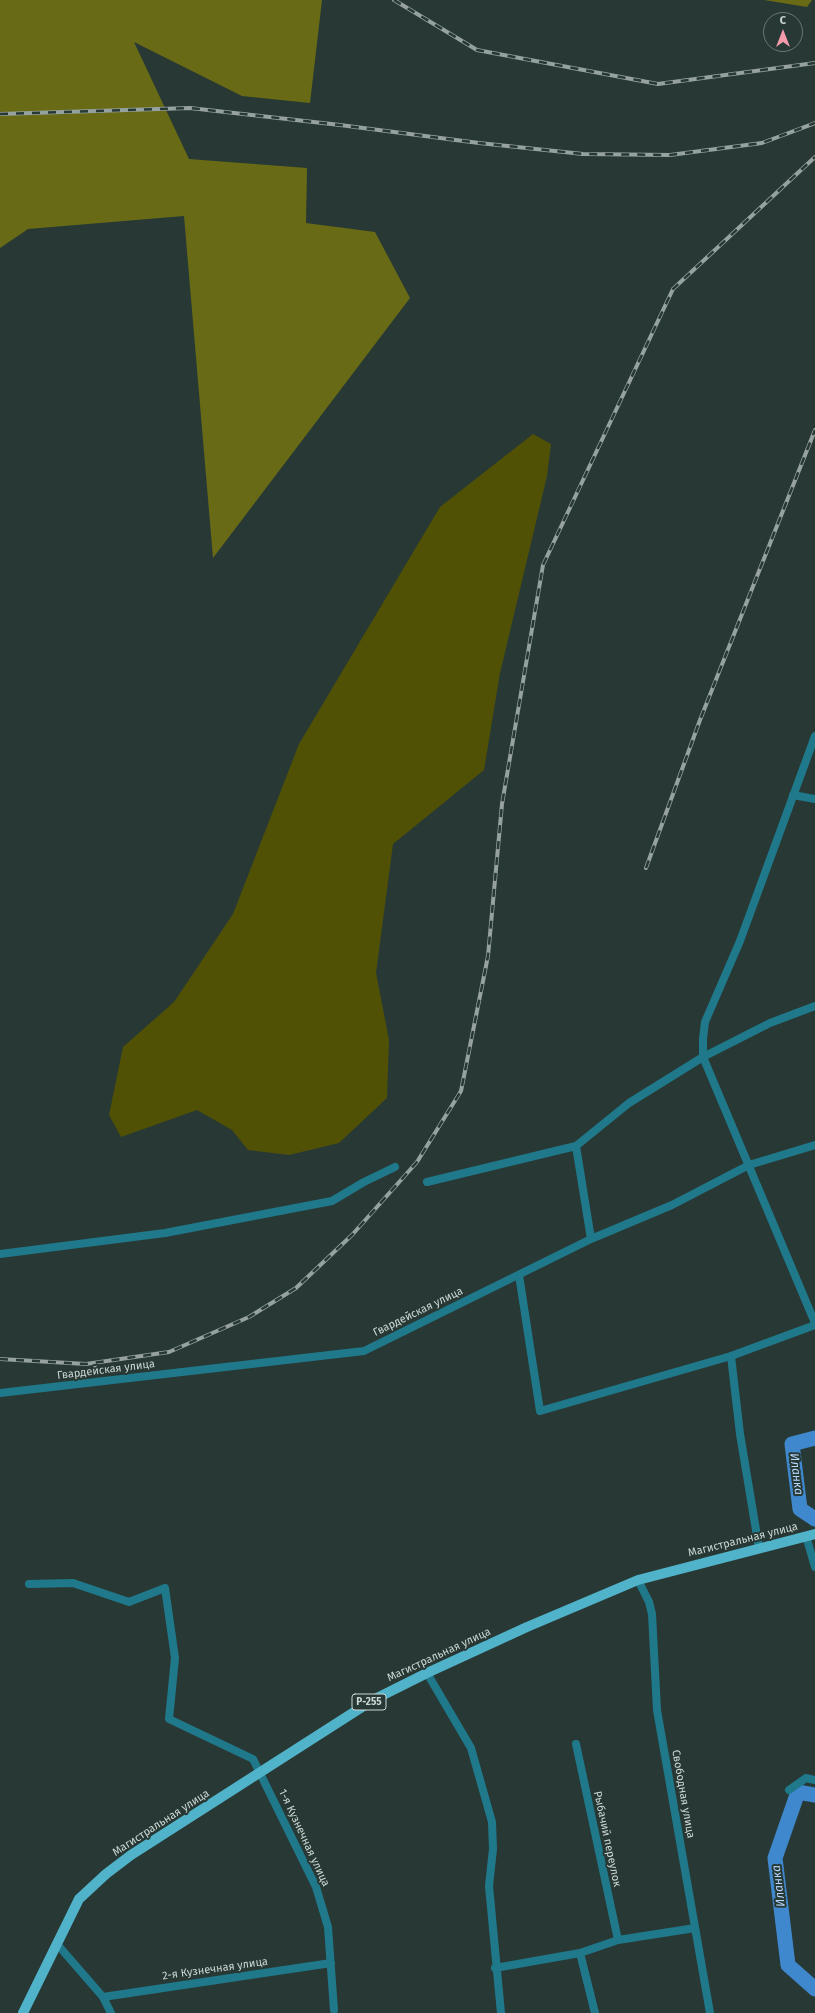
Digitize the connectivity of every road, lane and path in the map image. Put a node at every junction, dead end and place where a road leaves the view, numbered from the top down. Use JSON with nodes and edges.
{"nodes":[{"id":1,"x":815,"y":736,"type":"edge"},
{"id":2,"x":793,"y":795,"type":"junction"},
{"id":3,"x":815,"y":799,"type":"edge"},
{"id":4,"x":815,"y":1006,"type":"edge"},
{"id":5,"x":703,"y":1057,"type":"junction"},
{"id":6,"x":815,"y":1145,"type":"edge"},
{"id":7,"x":576,"y":1146,"type":"junction"},
{"id":8,"x":749,"y":1165,"type":"junction"},
{"id":9,"x":395,"y":1167,"type":"dead end"},
{"id":10,"x":427,"y":1182,"type":"dead end"},
{"id":11,"x":591,"y":1239,"type":"junction"},
{"id":12,"x":0,"y":1254,"type":"edge"},
{"id":13,"x":519,"y":1275,"type":"junction"},
{"id":14,"x":815,"y":1324,"type":"edge"},
{"id":15,"x":731,"y":1356,"type":"junction"},
{"id":16,"x":0,"y":1393,"type":"edge"},
{"id":17,"x":812,"y":1535,"type":"edge"},
{"id":18,"x":759,"y":1548,"type":"junction"},
{"id":19,"x":815,"y":1567,"type":"edge"},
{"id":20,"x":638,"y":1580,"type":"junction"},
{"id":21,"x":29,"y":1584,"type":"dead end"},
{"id":22,"x":427,"y":1673,"type":"junction"},
{"id":23,"x":576,"y":1744,"type":"dead end"},
{"id":24,"x":260,"y":1772,"type":"junction"},
{"id":25,"x":815,"y":1780,"type":"edge"},
{"id":26,"x":789,"y":1790,"type":"dead end"},
{"id":27,"x":696,"y":1928,"type":"junction"},
{"id":28,"x":618,"y":1940,"type":"junction"},
{"id":29,"x":57,"y":1944,"type":"junction"},
{"id":30,"x":580,"y":1953,"type":"junction"},
{"id":31,"x":330,"y":1963,"type":"junction"},
{"id":32,"x":496,"y":1968,"type":"junction"},
{"id":33,"x":103,"y":1997,"type":"junction"},
{"id":34,"x":334,"y":2010,"type":"dead end"},
{"id":35,"x":23,"y":2013,"type":"edge"},
{"id":36,"x":111,"y":2013,"type":"edge"},
{"id":37,"x":501,"y":2013,"type":"edge"},
{"id":38,"x":595,"y":2013,"type":"edge"},
{"id":39,"x":710,"y":2013,"type":"edge"}],
"edges":[{"from":1,"to":2,"type":"street"},
{"from":2,"to":3,"type":"street"},
{"from":2,"to":5,"type":"street"},
{"from":4,"to":5,"type":"street"},
{"from":5,"to":7,"type":"street"},
{"from":5,"to":8,"type":"street"},
{"from":6,"to":8,"type":"street","name":"Гвардейская улица"},
{"from":7,"to":10,"type":"street"},
{"from":7,"to":11,"type":"street"},
{"from":8,"to":11,"type":"street","name":"Гвардейская улица"},
{"from":8,"to":14,"type":"street"},
{"from":9,"to":12,"type":"street"},
{"from":11,"to":13,"type":"street","name":"Гвардейская улица"},
{"from":13,"to":15,"type":"street"},
{"from":13,"to":16,"type":"street","name":"Гвардейская улица"},
{"from":14,"to":15,"type":"street"},
{"from":15,"to":18,"type":"street"},
{"from":17,"to":18,"type":"main road","name":"Магистральная улица","number":"Р-255"},
{"from":17,"to":19,"type":"street"},
{"from":18,"to":20,"type":"main road","name":"Магистральная улица","number":"Р-255"},
{"from":20,"to":22,"type":"main road","name":"Магистральная улица","number":"Р-255"},
{"from":20,"to":27,"type":"street","name":"Свободная улица"},
{"from":21,"to":24,"type":"street","name":"1-я Кузнечная улица"},
{"from":22,"to":24,"type":"main road","name":"Магистральная улица","number":"Р-255"},
{"from":22,"to":32,"type":"street"},
{"from":23,"to":28,"type":"street","name":"Рыбачий переулок"},
{"from":24,"to":29,"type":"main road","name":"Магистральная улица","number":"Р-255"},
{"from":24,"to":31,"type":"street","name":"1-я Кузнечная улица"},
{"from":25,"to":26,"type":"street"},
{"from":27,"to":28,"type":"street"},
{"from":27,"to":39,"type":"street","name":"Свободная улица"},
{"from":28,"to":30,"type":"street"},
{"from":29,"to":33,"type":"street"},
{"from":29,"to":35,"type":"main road","name":"Магистральная улица","number":"Р-255"},
{"from":30,"to":32,"type":"street"},
{"from":30,"to":38,"type":"street"},
{"from":31,"to":33,"type":"street","name":"2-я Кузнечная улица"},
{"from":31,"to":34,"type":"street","name":"1-я Кузнечная улица"},
{"from":32,"to":37,"type":"street"},
{"from":33,"to":36,"type":"street"}]}
